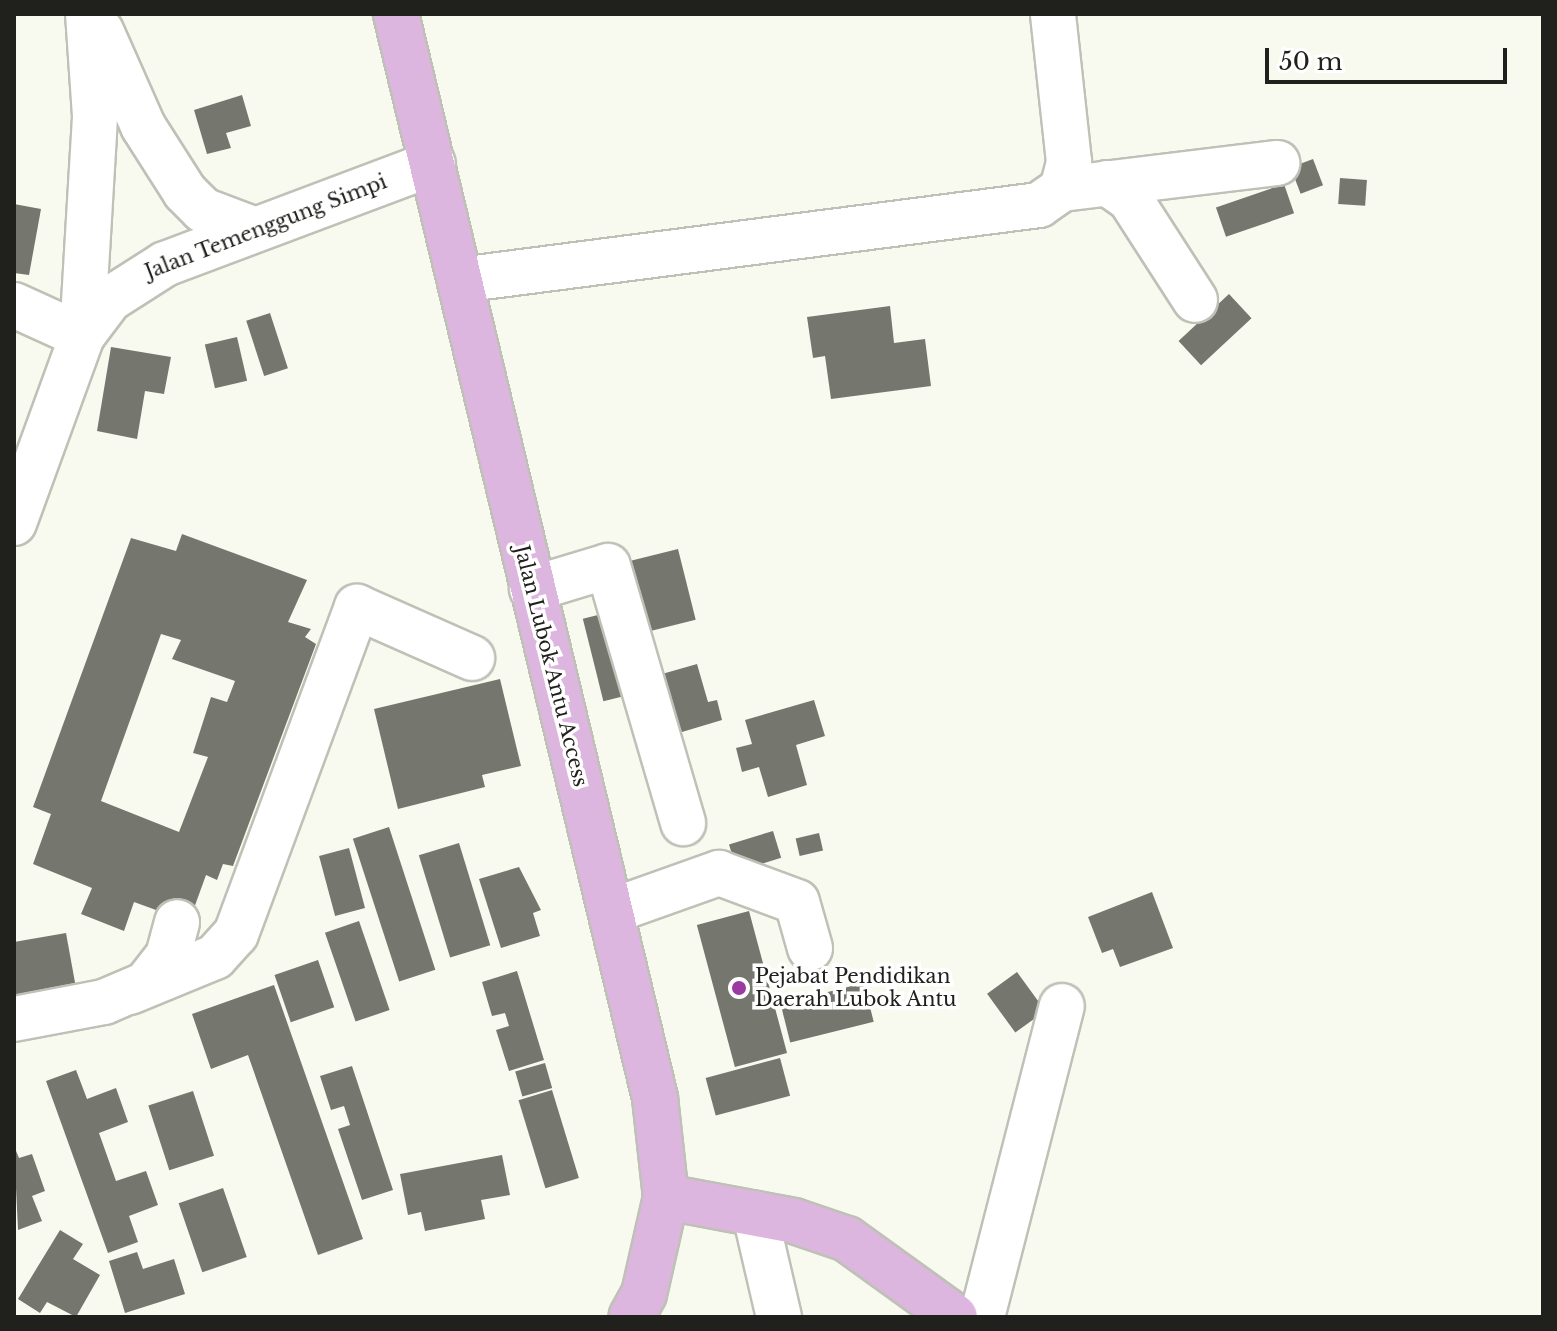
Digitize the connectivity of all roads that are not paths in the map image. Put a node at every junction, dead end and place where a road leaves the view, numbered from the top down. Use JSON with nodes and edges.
{"nodes":[{"id":1,"x":90,"y":14,"type":"edge"},
{"id":2,"x":396,"y":14,"type":"edge"},
{"id":3,"x":1053,"y":14,"type":"edge"},
{"id":4,"x":433,"y":163,"type":"junction"},
{"id":5,"x":1277,"y":163,"type":"dead end"},
{"id":6,"x":1107,"y":183,"type":"junction"},
{"id":7,"x":1062,"y":189,"type":"junction"},
{"id":8,"x":253,"y":229,"type":"junction"},
{"id":9,"x":460,"y":280,"type":"junction"},
{"id":10,"x":1195,"y":300,"type":"dead end"},
{"id":11,"x":14,"y":305,"type":"edge"},
{"id":12,"x":82,"y":336,"type":"junction"},
{"id":13,"x":14,"y":523,"type":"edge"},
{"id":14,"x":532,"y":589,"type":"junction"},
{"id":15,"x":472,"y":658,"type":"dead end"},
{"id":16,"x":683,"y":823,"type":"dead end"},
{"id":17,"x":612,"y":911,"type":"junction"},
{"id":18,"x":177,"y":922,"type":"dead end"},
{"id":19,"x":810,"y":948,"type":"dead end"},
{"id":20,"x":130,"y":992,"type":"junction"},
{"id":21,"x":1062,"y":1006,"type":"dead end"},
{"id":22,"x":14,"y":1019,"type":"edge"},
{"id":23,"x":666,"y":1197,"type":"junction"},
{"id":24,"x":755,"y":1214,"type":"junction"},
{"id":25,"x":955,"y":1314,"type":"edge"},
{"id":26,"x":631,"y":1317,"type":"edge"},
{"id":27,"x":779,"y":1317,"type":"edge"}],
"edges":[{"from":1,"to":8,"type":"street"},
{"from":1,"to":12,"type":"street"},
{"from":2,"to":4,"type":"main road","name":"Jalan Lubok Antu Access"},
{"from":3,"to":7,"type":"street"},
{"from":4,"to":8,"type":"street","name":"Jalan Temenggung Simpi"},
{"from":4,"to":9,"type":"main road","name":"Jalan Lubok Antu Access"},
{"from":5,"to":6,"type":"street"},
{"from":6,"to":7,"type":"street"},
{"from":6,"to":10,"type":"street"},
{"from":7,"to":9,"type":"street"},
{"from":8,"to":12,"type":"street","name":"Jalan Temenggung Simpi"},
{"from":9,"to":14,"type":"main road","name":"Jalan Lubok Antu Access"},
{"from":11,"to":12,"type":"street"},
{"from":12,"to":13,"type":"street","name":"Jalan Temenggung Simpi"},
{"from":14,"to":16,"type":"street"},
{"from":14,"to":17,"type":"main road","name":"Jalan Lubok Antu Access"},
{"from":15,"to":20,"type":"street"},
{"from":17,"to":19,"type":"street"},
{"from":17,"to":23,"type":"main road","name":"Jalan Lubok Antu Access"},
{"from":18,"to":20,"type":"street"},
{"from":20,"to":22,"type":"street"},
{"from":21,"to":25,"type":"street"},
{"from":23,"to":24,"type":"main road"},
{"from":23,"to":26,"type":"main road","name":"Jalan Lubok Antu Access"},
{"from":24,"to":25,"type":"main road"},
{"from":24,"to":27,"type":"street"}]}
